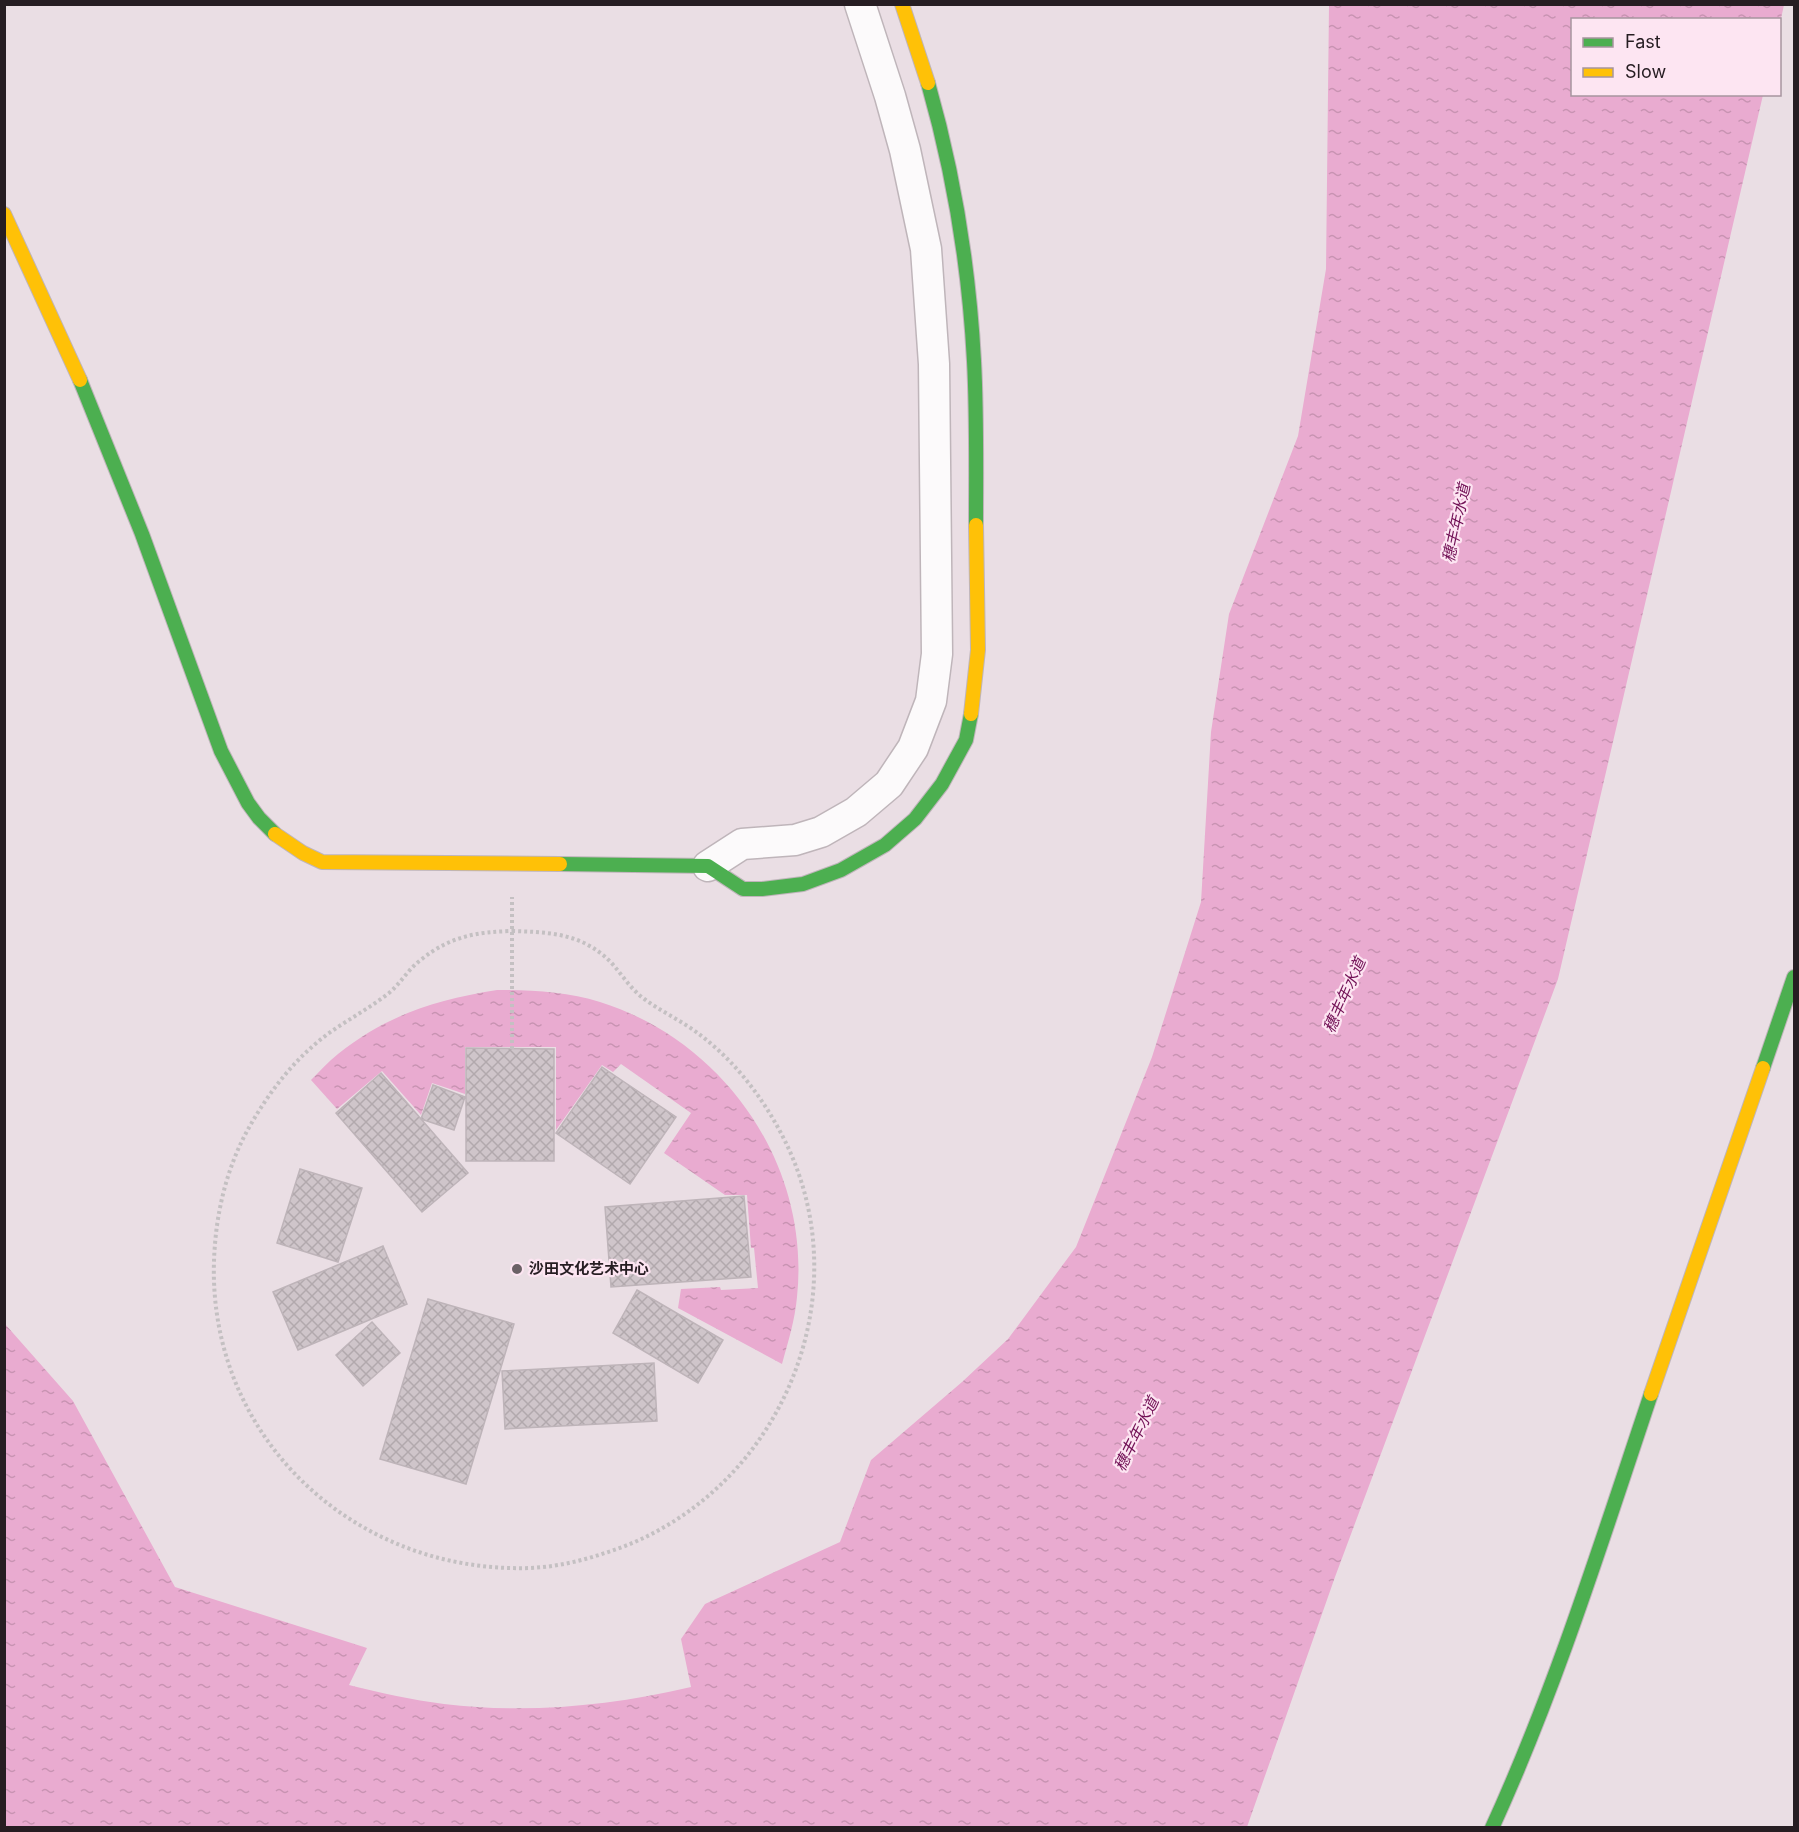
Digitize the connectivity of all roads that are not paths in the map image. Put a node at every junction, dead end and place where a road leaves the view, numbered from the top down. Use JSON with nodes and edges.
{"nodes":[{"id":1,"x":860,"y":4,"type":"edge"},
{"id":2,"x":902,"y":4,"type":"edge"},
{"id":3,"x":4,"y":214,"type":"edge"},
{"id":4,"x":708,"y":866,"type":"junction"},
{"id":5,"x":1794,"y":977,"type":"edge"},
{"id":6,"x":1492,"y":1827,"type":"edge"}],
"edges":[{"from":1,"to":4,"type":"street"},
{"from":2,"to":4,"type":"street"},
{"from":3,"to":4,"type":"street"},
{"from":5,"to":6,"type":"street"}]}
